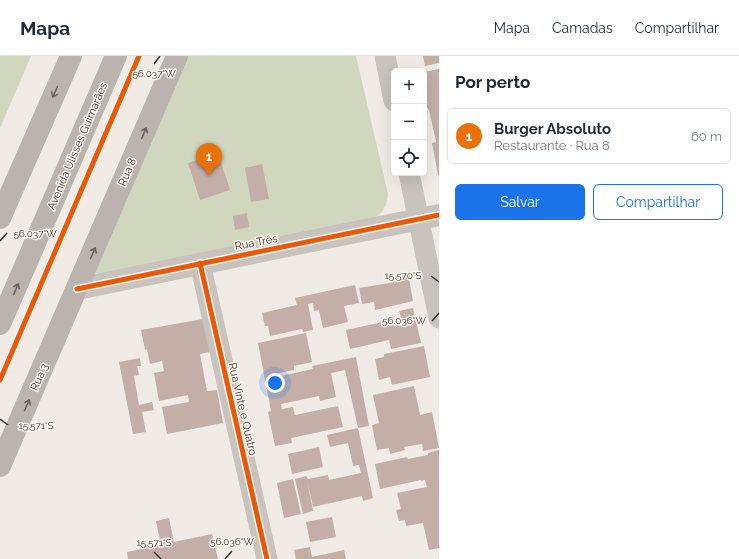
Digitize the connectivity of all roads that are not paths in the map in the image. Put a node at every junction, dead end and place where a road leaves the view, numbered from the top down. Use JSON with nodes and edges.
{"nodes":[{"id":1,"x":71,"y":56,"type":"edge"},
{"id":2,"x":116,"y":56,"type":"edge"},
{"id":3,"x":177,"y":56,"type":"edge"},
{"id":4,"x":385,"y":56,"type":"edge"},
{"id":5,"x":391,"y":86,"type":"edge"},
{"id":6,"x":410,"y":176,"type":"edge"},
{"id":7,"x":0,"y":218,"type":"edge"},
{"id":8,"x":429,"y":218,"type":"edge"},
{"id":9,"x":200,"y":263,"type":"junction"},
{"id":10,"x":77,"y":289,"type":"junction"},
{"id":11,"x":439,"y":318,"type":"edge"},
{"id":12,"x":0,"y":324,"type":"edge"},
{"id":13,"x":0,"y":466,"type":"edge"},
{"id":14,"x":267,"y":559,"type":"edge"}],
"edges":[{"from":1,"to":7,"type":"main road","one_way":true},
{"from":12,"to":2,"type":"main road","name":"Avenida Ulisses Guimarães","one_way":true},
{"from":10,"to":3,"type":"main road","name":"Rua 8","one_way":true},
{"from":4,"to":5,"type":"street"},
{"from":6,"to":8,"type":"street"},
{"from":8,"to":9,"type":"street","name":"Rua Três"},
{"from":8,"to":11,"type":"street"},
{"from":9,"to":10,"type":"street","name":"Rua Três"},
{"from":9,"to":14,"type":"street","name":"Rua Vinte e Quatro"},
{"from":13,"to":10,"type":"main road","name":"Rua 3","one_way":true}]}
